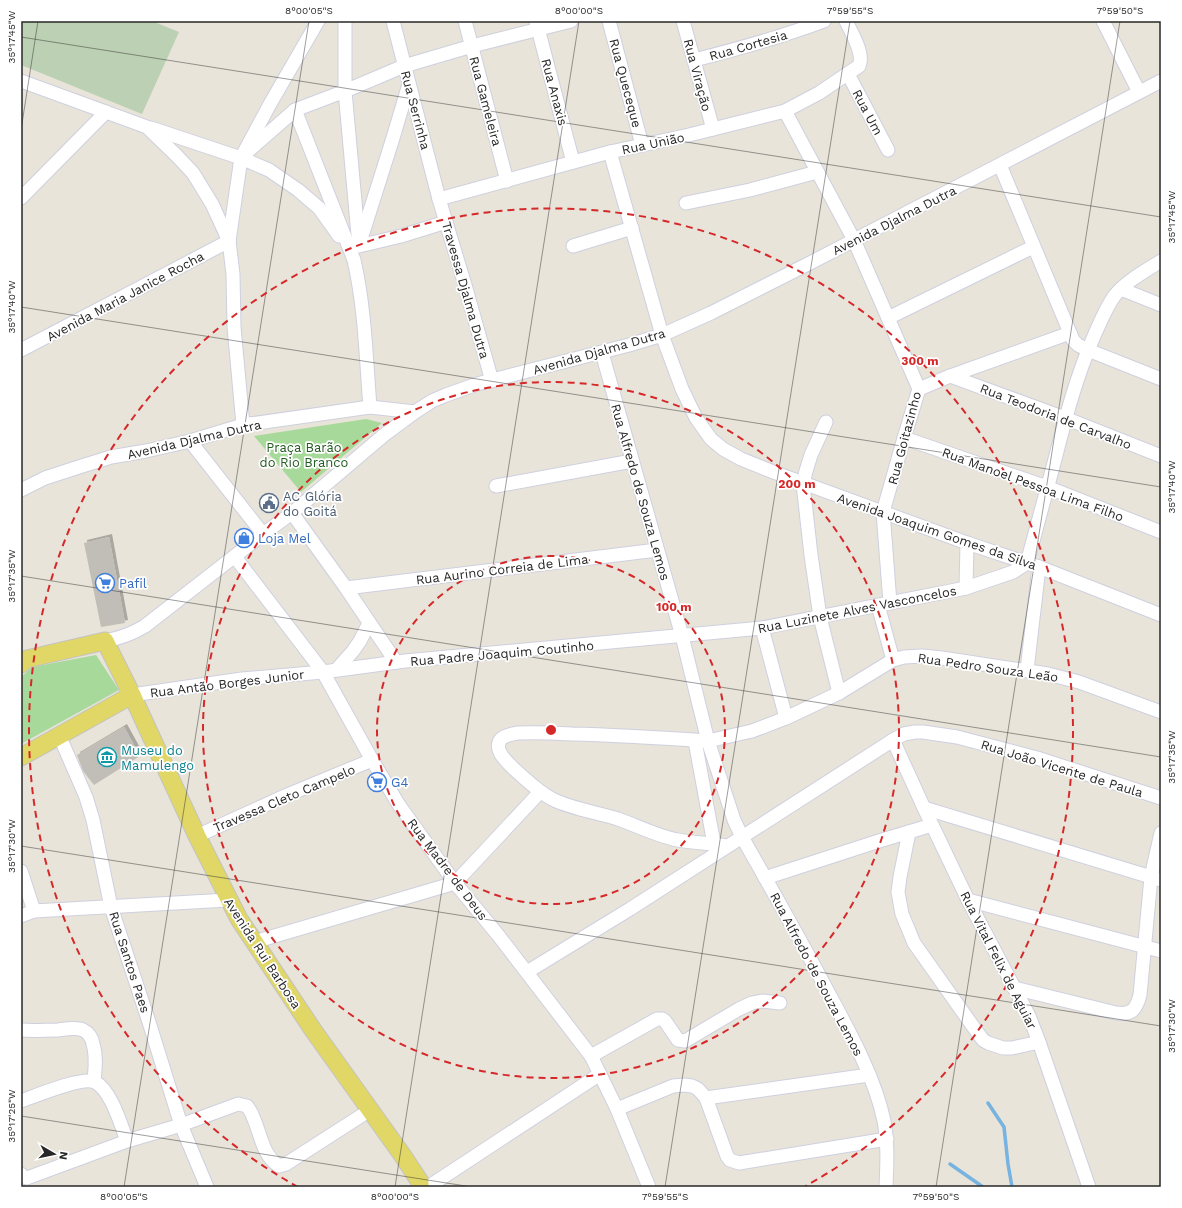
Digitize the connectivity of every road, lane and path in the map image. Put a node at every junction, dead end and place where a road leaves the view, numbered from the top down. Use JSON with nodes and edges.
{"nodes":[{"id":1,"x":318,"y":21,"type":"edge"},
{"id":2,"x":345,"y":21,"type":"edge"},
{"id":3,"x":393,"y":21,"type":"edge"},
{"id":4,"x":465,"y":21,"type":"edge"},
{"id":5,"x":571,"y":21,"type":"edge"},
{"id":6,"x":609,"y":21,"type":"edge"},
{"id":7,"x":683,"y":21,"type":"edge"},
{"id":8,"x":824,"y":21,"type":"edge"},
{"id":9,"x":846,"y":21,"type":"edge"},
{"id":10,"x":1103,"y":21,"type":"edge"},
{"id":11,"x":537,"y":25,"type":"edge"},
{"id":12,"x":472,"y":46,"type":"junction"},
{"id":13,"x":694,"y":60,"type":"junction"},
{"id":14,"x":404,"y":66,"type":"junction"},
{"id":15,"x":853,"y":71,"type":"junction"},
{"id":16,"x":1161,"y":80,"type":"edge"},
{"id":17,"x":21,"y":81,"type":"edge"},
{"id":18,"x":409,"y":84,"type":"junction"},
{"id":19,"x":345,"y":91,"type":"junction"},
{"id":20,"x":1139,"y":92,"type":"junction"},
{"id":21,"x":295,"y":110,"type":"junction"},
{"id":22,"x":785,"y":111,"type":"junction"},
{"id":23,"x":106,"y":112,"type":"junction"},
{"id":24,"x":147,"y":127,"type":"junction"},
{"id":25,"x":713,"y":129,"type":"junction"},
{"id":26,"x":642,"y":145,"type":"junction"},
{"id":27,"x":888,"y":150,"type":"dead end"},
{"id":28,"x":610,"y":152,"type":"junction"},
{"id":29,"x":241,"y":158,"type":"junction"},
{"id":30,"x":573,"y":162,"type":"junction"},
{"id":31,"x":1000,"y":165,"type":"junction"},
{"id":32,"x":817,"y":172,"type":"junction"},
{"id":33,"x":507,"y":181,"type":"junction"},
{"id":34,"x":21,"y":198,"type":"edge"},
{"id":35,"x":439,"y":199,"type":"junction"},
{"id":36,"x":686,"y":203,"type":"dead end"},
{"id":37,"x":446,"y":222,"type":"junction"},
{"id":38,"x":632,"y":228,"type":"junction"},
{"id":39,"x":854,"y":240,"type":"junction"},
{"id":40,"x":229,"y":241,"type":"junction"},
{"id":41,"x":359,"y":246,"type":"junction"},
{"id":42,"x":573,"y":246,"type":"dead end"},
{"id":43,"x":1033,"y":247,"type":"junction"},
{"id":44,"x":354,"y":260,"type":"junction"},
{"id":45,"x":1161,"y":261,"type":"edge"},
{"id":46,"x":1121,"y":289,"type":"junction"},
{"id":47,"x":1161,"y":305,"type":"edge"},
{"id":48,"x":888,"y":318,"type":"junction"},
{"id":49,"x":1070,"y":333,"type":"junction"},
{"id":50,"x":662,"y":334,"type":"junction"},
{"id":51,"x":21,"y":350,"type":"edge"},
{"id":52,"x":1088,"y":350,"type":"junction"},
{"id":53,"x":602,"y":353,"type":"junction"},
{"id":54,"x":950,"y":376,"type":"junction"},
{"id":55,"x":1161,"y":379,"type":"edge"},
{"id":56,"x":492,"y":381,"type":"junction"},
{"id":57,"x":919,"y":389,"type":"junction"},
{"id":58,"x":370,"y":407,"type":"junction"},
{"id":59,"x":415,"y":412,"type":"junction"},
{"id":60,"x":1065,"y":418,"type":"junction"},
{"id":61,"x":826,"y":422,"type":"dead end"},
{"id":62,"x":243,"y":425,"type":"junction"},
{"id":63,"x":904,"y":438,"type":"junction"},
{"id":64,"x":190,"y":440,"type":"junction"},
{"id":65,"x":1161,"y":456,"type":"edge"},
{"id":66,"x":632,"y":461,"type":"junction"},
{"id":67,"x":803,"y":484,"type":"junction"},
{"id":68,"x":496,"y":486,"type":"dead end"},
{"id":69,"x":1047,"y":487,"type":"junction"},
{"id":70,"x":21,"y":490,"type":"edge"},
{"id":71,"x":883,"y":512,"type":"junction"},
{"id":72,"x":292,"y":513,"type":"junction"},
{"id":73,"x":1161,"y":532,"type":"edge"},
{"id":74,"x":263,"y":534,"type":"junction"},
{"id":75,"x":967,"y":543,"type":"junction"},
{"id":76,"x":657,"y":550,"type":"junction"},
{"id":77,"x":235,"y":557,"type":"junction"},
{"id":78,"x":1033,"y":565,"type":"junction"},
{"id":79,"x":346,"y":588,"type":"junction"},
{"id":80,"x":966,"y":588,"type":"junction"},
{"id":81,"x":884,"y":604,"type":"junction"},
{"id":82,"x":1161,"y":615,"type":"edge"},
{"id":83,"x":820,"y":617,"type":"junction"},
{"id":84,"x":369,"y":623,"type":"junction"},
{"id":85,"x":762,"y":628,"type":"junction"},
{"id":86,"x":682,"y":636,"type":"junction"},
{"id":87,"x":105,"y":641,"type":"junction"},
{"id":88,"x":23,"y":657,"type":"edge"},
{"id":89,"x":893,"y":660,"type":"junction"},
{"id":90,"x":396,"y":662,"type":"junction"},
{"id":91,"x":337,"y":670,"type":"junction"},
{"id":92,"x":1027,"y":670,"type":"junction"},
{"id":93,"x":323,"y":672,"type":"junction"},
{"id":94,"x":839,"y":692,"type":"junction"},
{"id":95,"x":132,"y":695,"type":"junction"},
{"id":96,"x":1161,"y":712,"type":"edge"},
{"id":97,"x":786,"y":718,"type":"junction"},
{"id":98,"x":59,"y":735,"type":"junction"},
{"id":99,"x":894,"y":740,"type":"junction"},
{"id":100,"x":701,"y":741,"type":"junction"},
{"id":101,"x":21,"y":756,"type":"edge"},
{"id":102,"x":372,"y":760,"type":"junction"},
{"id":103,"x":540,"y":792,"type":"junction"},
{"id":104,"x":1161,"y":798,"type":"edge"},
{"id":105,"x":924,"y":808,"type":"junction"},
{"id":106,"x":932,"y":825,"type":"junction"},
{"id":107,"x":909,"y":832,"type":"junction"},
{"id":108,"x":1161,"y":833,"type":"edge"},
{"id":109,"x":197,"y":836,"type":"junction"},
{"id":110,"x":742,"y":837,"type":"junction"},
{"id":111,"x":720,"y":845,"type":"junction"},
{"id":112,"x":21,"y":871,"type":"edge"},
{"id":113,"x":765,"y":878,"type":"junction"},
{"id":114,"x":1156,"y":878,"type":"edge"},
{"id":115,"x":455,"y":883,"type":"junction"},
{"id":116,"x":228,"y":900,"type":"junction"},
{"id":117,"x":968,"y":900,"type":"junction"},
{"id":118,"x":111,"y":907,"type":"junction"},
{"id":119,"x":34,"y":911,"type":"junction"},
{"id":120,"x":21,"y":916,"type":"edge"},
{"id":121,"x":254,"y":942,"type":"junction"},
{"id":122,"x":1144,"y":947,"type":"junction"},
{"id":123,"x":1161,"y":951,"type":"edge"},
{"id":124,"x":527,"y":972,"type":"junction"},
{"id":125,"x":1014,"y":988,"type":"junction"},
{"id":126,"x":780,"y":1003,"type":"dead end"},
{"id":127,"x":21,"y":1030,"type":"edge"},
{"id":128,"x":1039,"y":1042,"type":"junction"},
{"id":129,"x":590,"y":1056,"type":"junction"},
{"id":130,"x":600,"y":1074,"type":"junction"},
{"id":131,"x":869,"y":1075,"type":"junction"},
{"id":132,"x":94,"y":1081,"type":"junction"},
{"id":133,"x":706,"y":1098,"type":"junction"},
{"id":134,"x":21,"y":1101,"type":"edge"},
{"id":135,"x":617,"y":1108,"type":"junction"},
{"id":136,"x":370,"y":1110,"type":"junction"},
{"id":137,"x":180,"y":1125,"type":"junction"},
{"id":138,"x":887,"y":1139,"type":"junction"},
{"id":139,"x":127,"y":1141,"type":"junction"},
{"id":140,"x":24,"y":1176,"type":"edge"},
{"id":141,"x":423,"y":1186,"type":"edge"},
{"id":142,"x":207,"y":1187,"type":"edge"},
{"id":143,"x":649,"y":1187,"type":"edge"},
{"id":144,"x":886,"y":1187,"type":"edge"},
{"id":145,"x":1089,"y":1187,"type":"edge"}],
"edges":[{"from":1,"to":29,"type":"street"},
{"from":2,"to":19,"type":"street"},
{"from":3,"to":14,"type":"street","name":"Rua Serrinha"},
{"from":4,"to":12,"type":"street","name":"Rua Gameleira"},
{"from":5,"to":11,"type":"street"},
{"from":6,"to":26,"type":"street","name":"Rua Queceque"},
{"from":7,"to":13,"type":"street","name":"Rua Viração"},
{"from":8,"to":13,"type":"street","name":"Rua Cortesia"},
{"from":9,"to":15,"type":"street"},
{"from":10,"to":20,"type":"street"},
{"from":11,"to":12,"type":"street"},
{"from":11,"to":30,"type":"street","name":"Rua Anaxis"},
{"from":12,"to":14,"type":"street"},
{"from":12,"to":33,"type":"street","name":"Rua Gameleira"},
{"from":13,"to":25,"type":"street","name":"Rua Viração"},
{"from":14,"to":18,"type":"street","name":"Rua Serrinha"},
{"from":14,"to":19,"type":"street"},
{"from":15,"to":22,"type":"street","name":"Rua União"},
{"from":15,"to":27,"type":"street","name":"Rua Um"},
{"from":16,"to":20,"type":"street","name":"Avenida Djalma Dutra"},
{"from":17,"to":23,"type":"street"},
{"from":18,"to":35,"type":"street","name":"Rua Serrinha"},
{"from":18,"to":41,"type":"street"},
{"from":19,"to":21,"type":"street"},
{"from":19,"to":41,"type":"street"},
{"from":20,"to":31,"type":"street","name":"Avenida Djalma Dutra"},
{"from":21,"to":29,"type":"street"},
{"from":21,"to":44,"type":"street"},
{"from":22,"to":25,"type":"street","name":"Rua União"},
{"from":22,"to":32,"type":"street","name":"Rua Goitazinho"},
{"from":23,"to":24,"type":"street"},
{"from":23,"to":34,"type":"street"},
{"from":24,"to":29,"type":"street"},
{"from":24,"to":40,"type":"street"},
{"from":25,"to":26,"type":"street","name":"Rua União"},
{"from":26,"to":28,"type":"street","name":"Rua União"},
{"from":28,"to":30,"type":"street","name":"Rua União"},
{"from":28,"to":38,"type":"street","name":"Avenida Joaquim Gomes da Silva"},
{"from":29,"to":40,"type":"street"},
{"from":29,"to":44,"type":"street"},
{"from":30,"to":33,"type":"street","name":"Rua União"},
{"from":31,"to":39,"type":"street","name":"Avenida Djalma Dutra"},
{"from":31,"to":43,"type":"street"},
{"from":32,"to":36,"type":"street"},
{"from":32,"to":39,"type":"street","name":"Rua Goitazinho"},
{"from":33,"to":35,"type":"street","name":"Rua União"},
{"from":35,"to":37,"type":"street","name":"Travessa Djalma Dutra"},
{"from":37,"to":41,"type":"street"},
{"from":37,"to":56,"type":"street","name":"Travessa Djalma Dutra"},
{"from":38,"to":42,"type":"street"},
{"from":38,"to":50,"type":"street","name":"Avenida Joaquim Gomes da Silva"},
{"from":39,"to":48,"type":"street","name":"Rua Goitazinho"},
{"from":39,"to":50,"type":"street","name":"Avenida Djalma Dutra"},
{"from":40,"to":51,"type":"street","name":"Avenida Maria Janice Rocha"},
{"from":40,"to":62,"type":"street"},
{"from":41,"to":44,"type":"street"},
{"from":43,"to":48,"type":"street"},
{"from":43,"to":49,"type":"street"},
{"from":44,"to":58,"type":"street"},
{"from":45,"to":46,"type":"street"},
{"from":46,"to":47,"type":"street"},
{"from":46,"to":52,"type":"street"},
{"from":48,"to":57,"type":"street","name":"Rua Goitazinho"},
{"from":49,"to":52,"type":"street"},
{"from":49,"to":54,"type":"street"},
{"from":50,"to":53,"type":"street","name":"Avenida Djalma Dutra"},
{"from":50,"to":67,"type":"street","name":"Avenida Joaquim Gomes da Silva"},
{"from":52,"to":55,"type":"street"},
{"from":52,"to":60,"type":"street"},
{"from":53,"to":56,"type":"street","name":"Avenida Djalma Dutra"},
{"from":53,"to":66,"type":"street","name":"Rua Alfredo de Souza Lemos"},
{"from":54,"to":57,"type":"street"},
{"from":54,"to":60,"type":"street","name":"Rua Teodoria de Carvalho"},
{"from":56,"to":59,"type":"street","name":"Avenida Djalma Dutra"},
{"from":57,"to":63,"type":"street","name":"Rua Goitazinho"},
{"from":58,"to":59,"type":"street","name":"Avenida Djalma Dutra"},
{"from":58,"to":62,"type":"street","name":"Avenida Djalma Dutra"},
{"from":59,"to":72,"type":"street"},
{"from":60,"to":65,"type":"street","name":"Rua Teodoria de Carvalho"},
{"from":60,"to":69,"type":"street"},
{"from":61,"to":67,"type":"street"},
{"from":62,"to":64,"type":"street","name":"Avenida Djalma Dutra"},
{"from":63,"to":69,"type":"street","name":"Rua Manoel Pessoa Lima Filho"},
{"from":63,"to":71,"type":"street","name":"Rua Goitazinho"},
{"from":64,"to":70,"type":"street","name":"Avenida Djalma Dutra"},
{"from":64,"to":74,"type":"street"},
{"from":66,"to":68,"type":"street"},
{"from":66,"to":76,"type":"street","name":"Rua Alfredo de Souza Lemos"},
{"from":67,"to":71,"type":"street","name":"Avenida Joaquim Gomes da Silva"},
{"from":67,"to":83,"type":"street"},
{"from":69,"to":73,"type":"street","name":"Rua Manoel Pessoa Lima Filho"},
{"from":69,"to":78,"type":"street"},
{"from":71,"to":75,"type":"street","name":"Avenida Joaquim Gomes da Silva"},
{"from":71,"to":81,"type":"street","name":"Rua Goitazinho"},
{"from":72,"to":74,"type":"street"},
{"from":72,"to":79,"type":"street"},
{"from":74,"to":77,"type":"street"},
{"from":75,"to":78,"type":"street","name":"Avenida Joaquim Gomes da Silva"},
{"from":75,"to":80,"type":"street"},
{"from":76,"to":79,"type":"street","name":"Rua Aurino Correia de Lima"},
{"from":76,"to":86,"type":"street","name":"Rua Alfredo de Souza Lemos"},
{"from":77,"to":87,"type":"street"},
{"from":77,"to":93,"type":"street","name":"Rua Madre de Deus"},
{"from":78,"to":80,"type":"street","name":"Rua Luzinete Alves Vasconcelos"},
{"from":78,"to":82,"type":"street","name":"Avenida Joaquim Gomes da Silva"},
{"from":78,"to":92,"type":"street"},
{"from":79,"to":84,"type":"street"},
{"from":80,"to":81,"type":"street","name":"Rua Luzinete Alves Vasconcelos"},
{"from":81,"to":83,"type":"street","name":"Rua Luzinete Alves Vasconcelos"},
{"from":81,"to":89,"type":"street","name":"Rua Goitazinho"},
{"from":83,"to":85,"type":"street","name":"Rua Luzinete Alves Vasconcelos"},
{"from":83,"to":94,"type":"street"},
{"from":84,"to":90,"type":"street"},
{"from":84,"to":91,"type":"street"},
{"from":85,"to":86,"type":"street","name":"Rua Luzinete Alves Vasconcelos"},
{"from":85,"to":97,"type":"street"},
{"from":86,"to":90,"type":"street","name":"Rua Padre Joaquim Coutinho"},
{"from":86,"to":100,"type":"street","name":"Rua Alfredo de Souza Lemos"},
{"from":87,"to":88,"type":"main road"},
{"from":87,"to":95,"type":"main road","name":"Avenida Rui Barbosa"},
{"from":89,"to":92,"type":"street","name":"Rua Pedro Souza Leão"},
{"from":89,"to":94,"type":"street","name":"Rua Pedro Souza Leão"},
{"from":90,"to":91,"type":"street","name":"Rua Padre Joaquim Coutinho"},
{"from":91,"to":93,"type":"street","name":"Rua Padre Joaquim Coutinho"},
{"from":92,"to":96,"type":"street","name":"Rua Pedro Souza Leão"},
{"from":93,"to":95,"type":"street","name":"Rua Antão Borges Junior"},
{"from":93,"to":102,"type":"street","name":"Rua Madre de Deus"},
{"from":94,"to":97,"type":"street","name":"Rua Pedro Souza Leão"},
{"from":95,"to":98,"type":"main road"},
{"from":95,"to":109,"type":"main road","name":"Avenida Rui Barbosa"},
{"from":97,"to":100,"type":"street","name":"Rua Pedro Souza Leão"},
{"from":98,"to":101,"type":"main road"},
{"from":98,"to":118,"type":"street","name":"Rua Santos Paes"},
{"from":99,"to":104,"type":"street","name":"Rua João Vicente de Paula"},
{"from":99,"to":105,"type":"street","name":"Rua Vital Felix de Aguiar"},
{"from":99,"to":110,"type":"street"},
{"from":100,"to":103,"type":"street","name":"Rua Pedro Souza Leão"},
{"from":100,"to":110,"type":"street","name":"Rua Alfredo de Souza Lemos"},
{"from":100,"to":111,"type":"street"},
{"from":102,"to":109,"type":"street","name":"Travessa Cleto Campelo"},
{"from":102,"to":115,"type":"street","name":"Rua Madre de Deus"},
{"from":103,"to":111,"type":"street"},
{"from":103,"to":115,"type":"street"},
{"from":105,"to":106,"type":"street","name":"Rua Vital Felix de Aguiar"},
{"from":105,"to":114,"type":"street"},
{"from":106,"to":107,"type":"street"},
{"from":106,"to":117,"type":"street","name":"Rua Vital Felix de Aguiar"},
{"from":107,"to":113,"type":"street"},
{"from":107,"to":128,"type":"street"},
{"from":108,"to":114,"type":"street"},
{"from":109,"to":116,"type":"main road","name":"Avenida Rui Barbosa"},
{"from":110,"to":111,"type":"street"},
{"from":110,"to":113,"type":"street","name":"Rua Alfredo de Souza Lemos"},
{"from":111,"to":124,"type":"street"},
{"from":112,"to":119,"type":"street"},
{"from":113,"to":131,"type":"street","name":"Rua Alfredo de Souza Lemos"},
{"from":114,"to":122,"type":"street"},
{"from":115,"to":121,"type":"street"},
{"from":115,"to":124,"type":"street","name":"Rua Madre de Deus"},
{"from":116,"to":118,"type":"street"},
{"from":116,"to":121,"type":"main road","name":"Avenida Rui Barbosa"},
{"from":117,"to":122,"type":"street"},
{"from":117,"to":125,"type":"street","name":"Rua Vital Felix de Aguiar"},
{"from":118,"to":119,"type":"street"},
{"from":118,"to":137,"type":"street","name":"Rua Santos Paes"},
{"from":119,"to":120,"type":"street"},
{"from":121,"to":136,"type":"main road","name":"Avenida Rui Barbosa"},
{"from":122,"to":123,"type":"street"},
{"from":122,"to":125,"type":"street"},
{"from":124,"to":129,"type":"street","name":"Rua Madre de Deus"},
{"from":125,"to":128,"type":"street","name":"Rua Vital Felix de Aguiar"},
{"from":126,"to":129,"type":"street"},
{"from":127,"to":132,"type":"street"},
{"from":128,"to":145,"type":"street","name":"Rua Vital Felix de Aguiar"},
{"from":129,"to":130,"type":"street","name":"Rua Madre de Deus"},
{"from":130,"to":135,"type":"street","name":"Rua Madre de Deus"},
{"from":130,"to":141,"type":"street"},
{"from":131,"to":133,"type":"street"},
{"from":131,"to":138,"type":"street","name":"Rua Alfredo de Souza Lemos"},
{"from":132,"to":134,"type":"street"},
{"from":132,"to":139,"type":"street"},
{"from":133,"to":135,"type":"street"},
{"from":133,"to":138,"type":"street"},
{"from":135,"to":143,"type":"street","name":"Rua Madre de Deus"},
{"from":136,"to":137,"type":"street"},
{"from":136,"to":141,"type":"main road","name":"Avenida Rui Barbosa"},
{"from":137,"to":139,"type":"street"},
{"from":137,"to":142,"type":"street","name":"Rua Santos Paes"},
{"from":138,"to":144,"type":"street","name":"Rua Alfredo de Souza Lemos"},
{"from":139,"to":140,"type":"street"}]}
